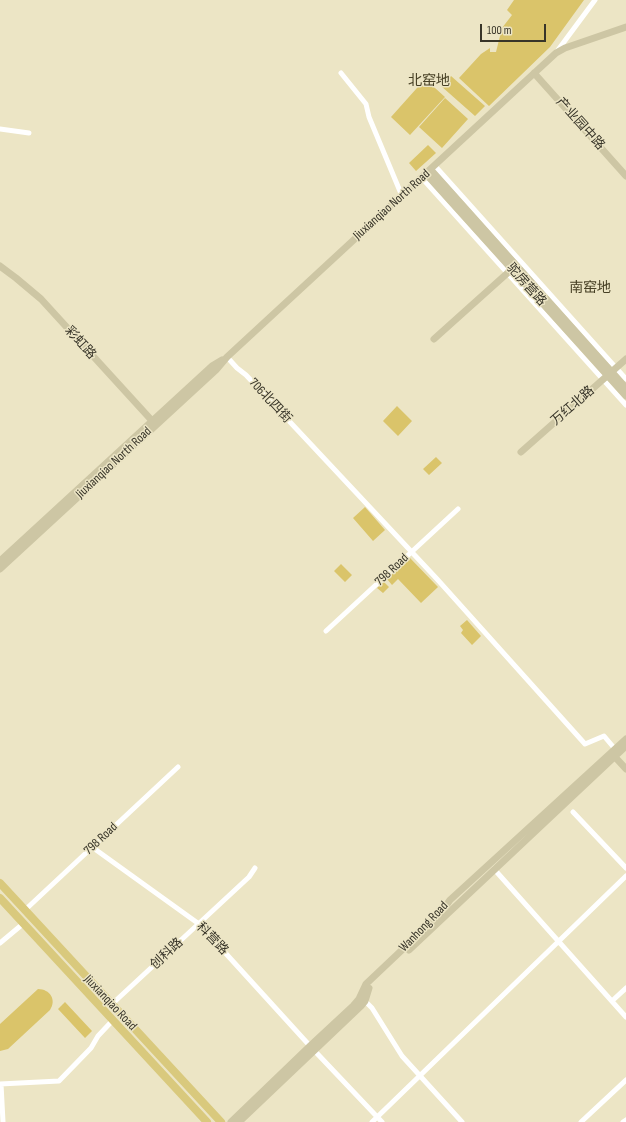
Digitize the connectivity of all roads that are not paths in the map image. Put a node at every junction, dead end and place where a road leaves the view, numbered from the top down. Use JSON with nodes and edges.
{"nodes":[{"id":1,"x":595,"y":0,"type":"edge"},
{"id":2,"x":626,"y":26,"type":"edge"},
{"id":3,"x":556,"y":53,"type":"junction"},
{"id":4,"x":341,"y":73,"type":"dead end"},
{"id":5,"x":534,"y":73,"type":"junction"},
{"id":6,"x":0,"y":129,"type":"edge"},
{"id":7,"x":29,"y":133,"type":"dead end"},
{"id":8,"x":428,"y":172,"type":"junction"},
{"id":9,"x":626,"y":176,"type":"edge"},
{"id":10,"x":402,"y":196,"type":"junction"},
{"id":11,"x":0,"y":266,"type":"edge"},
{"id":12,"x":510,"y":271,"type":"junction"},
{"id":13,"x":434,"y":339,"type":"dead end"},
{"id":14,"x":227,"y":357,"type":"junction"},
{"id":15,"x":626,"y":359,"type":"edge"},
{"id":16,"x":610,"y":374,"type":"junction"},
{"id":17,"x":626,"y":379,"type":"edge"},
{"id":18,"x":626,"y":388,"type":"edge"},
{"id":19,"x":626,"y":396,"type":"edge"},
{"id":20,"x":626,"y":405,"type":"edge"},
{"id":21,"x":154,"y":423,"type":"junction"},
{"id":22,"x":521,"y":452,"type":"dead end"},
{"id":23,"x":458,"y":509,"type":"dead end"},
{"id":24,"x":411,"y":552,"type":"junction"},
{"id":25,"x":0,"y":562,"type":"edge"},
{"id":26,"x":0,"y":569,"type":"edge"},
{"id":27,"x":326,"y":631,"type":"dead end"},
{"id":28,"x":626,"y":738,"type":"edge"},
{"id":29,"x":626,"y":746,"type":"edge"},
{"id":30,"x":616,"y":753,"type":"junction"},
{"id":31,"x":626,"y":762,"type":"edge"},
{"id":32,"x":178,"y":768,"type":"dead end"},
{"id":33,"x":626,"y":769,"type":"edge"},
{"id":34,"x":573,"y":812,"type":"dead end"},
{"id":35,"x":92,"y":847,"type":"junction"},
{"id":36,"x":255,"y":868,"type":"dead end"},
{"id":37,"x":626,"y":868,"type":"edge"},
{"id":38,"x":494,"y":869,"type":"junction"},
{"id":39,"x":626,"y":876,"type":"edge"},
{"id":40,"x":0,"y":883,"type":"edge"},
{"id":41,"x":0,"y":898,"type":"edge"},
{"id":42,"x":25,"y":910,"type":"junction"},
{"id":43,"x":24,"y":923,"type":"junction"},
{"id":44,"x":199,"y":924,"type":"junction"},
{"id":45,"x":558,"y":942,"type":"junction"},
{"id":46,"x":0,"y":944,"type":"edge"},
{"id":47,"x":626,"y":988,"type":"edge"},
{"id":48,"x":365,"y":1001,"type":"junction"},
{"id":49,"x":612,"y":1002,"type":"junction"},
{"id":50,"x":111,"y":1005,"type":"junction"},
{"id":51,"x":626,"y":1017,"type":"edge"},
{"id":52,"x":113,"y":1020,"type":"junction"},
{"id":53,"x":312,"y":1048,"type":"junction"},
{"id":54,"x":420,"y":1076,"type":"junction"},
{"id":55,"x":626,"y":1080,"type":"edge"},
{"id":56,"x":0,"y":1084,"type":"edge"},
{"id":57,"x":378,"y":1117,"type":"junction"},
{"id":58,"x":626,"y":1120,"type":"edge"},
{"id":59,"x":3,"y":1122,"type":"edge"},
{"id":60,"x":207,"y":1122,"type":"edge"},
{"id":61,"x":221,"y":1122,"type":"edge"},
{"id":62,"x":231,"y":1122,"type":"edge"},
{"id":63,"x":239,"y":1122,"type":"edge"},
{"id":64,"x":372,"y":1122,"type":"edge"},
{"id":65,"x":382,"y":1122,"type":"edge"},
{"id":66,"x":462,"y":1122,"type":"edge"},
{"id":67,"x":581,"y":1122,"type":"edge"},
{"id":68,"x":624,"y":1122,"type":"edge"}],
"edges":[{"from":1,"to":3,"type":"street","name":"Jiuxianqiao North Road"},
{"from":2,"to":3,"type":"street","name":"Jiuxianqiao North Road"},
{"from":3,"to":5,"type":"street","name":"Jiuxianqiao North Road"},
{"from":4,"to":10,"type":"street"},
{"from":5,"to":8,"type":"street","name":"Jiuxianqiao North Road"},
{"from":5,"to":9,"type":"street","name":"产业园中路"},
{"from":6,"to":7,"type":"street"},
{"from":8,"to":10,"type":"street","name":"Jiuxianqiao North Road"},
{"from":8,"to":12,"type":"street","name":"驼房营路"},
{"from":8,"to":16,"type":"street","name":"驼房营路"},
{"from":10,"to":14,"type":"street","name":"Jiuxianqiao North Road"},
{"from":11,"to":21,"type":"street","name":"彩虹路"},
{"from":12,"to":13,"type":"street"},
{"from":12,"to":16,"type":"street","name":"驼房营路"},
{"from":14,"to":21,"type":"street","name":"Jiuxianqiao North Road"},
{"from":14,"to":24,"type":"street","name":"706北四街"},
{"from":15,"to":16,"type":"street","name":"万红北路"},
{"from":16,"to":17,"type":"street"},
{"from":16,"to":18,"type":"street","name":"驼房营路"},
{"from":16,"to":19,"type":"street","name":"驼房营路"},
{"from":16,"to":20,"type":"street"},
{"from":16,"to":22,"type":"street","name":"万红北路"},
{"from":21,"to":25,"type":"street","name":"Jiuxianqiao North Road"},
{"from":21,"to":26,"type":"street","name":"Jiuxianqiao North Road"},
{"from":23,"to":24,"type":"street","name":"798 Road"},
{"from":24,"to":27,"type":"street","name":"798 Road"},
{"from":24,"to":30,"type":"street","name":"706北四街"},
{"from":28,"to":30,"type":"street","name":"Wanhong Road"},
{"from":29,"to":30,"type":"street","name":"Wanhong Road"},
{"from":30,"to":31,"type":"street"},
{"from":30,"to":33,"type":"street"},
{"from":30,"to":38,"type":"street","name":"Wanhong Road"},
{"from":30,"to":53,"type":"street","name":"Wanhong Road"},
{"from":32,"to":35,"type":"street","name":"798 Road"},
{"from":34,"to":37,"type":"street"},
{"from":35,"to":42,"type":"street","name":"798 Road"},
{"from":35,"to":44,"type":"street","name":"科营路"},
{"from":36,"to":44,"type":"street","name":"创科路"},
{"from":38,"to":45,"type":"street"},
{"from":38,"to":48,"type":"street","name":"Wanhong Road"},
{"from":39,"to":45,"type":"street"},
{"from":40,"to":42,"type":"main road","name":"Jiuxianqiao Road"},
{"from":41,"to":43,"type":"main road","name":"Jiuxianqiao Road"},
{"from":42,"to":50,"type":"main road","name":"Jiuxianqiao Road"},
{"from":43,"to":46,"type":"street"},
{"from":43,"to":52,"type":"main road","name":"Jiuxianqiao Road"},
{"from":44,"to":50,"type":"street","name":"创科路"},
{"from":44,"to":53,"type":"street","name":"科营路"},
{"from":45,"to":49,"type":"street"},
{"from":45,"to":54,"type":"street"},
{"from":47,"to":49,"type":"street"},
{"from":48,"to":53,"type":"street","name":"Wanhong Road"},
{"from":48,"to":54,"type":"street"},
{"from":49,"to":51,"type":"street"},
{"from":50,"to":61,"type":"main road","name":"Jiuxianqiao Road"},
{"from":52,"to":56,"type":"street"},
{"from":52,"to":60,"type":"main road","name":"Jiuxianqiao Road"},
{"from":53,"to":57,"type":"street","name":"科营路"},
{"from":53,"to":62,"type":"street","name":"Wanhong Road"},
{"from":53,"to":63,"type":"street","name":"Wanhong Road"},
{"from":54,"to":57,"type":"street"},
{"from":54,"to":66,"type":"street"},
{"from":55,"to":67,"type":"street"},
{"from":56,"to":59,"type":"street"},
{"from":57,"to":64,"type":"street"},
{"from":57,"to":65,"type":"street","name":"科营路"},
{"from":58,"to":68,"type":"street"}]}
